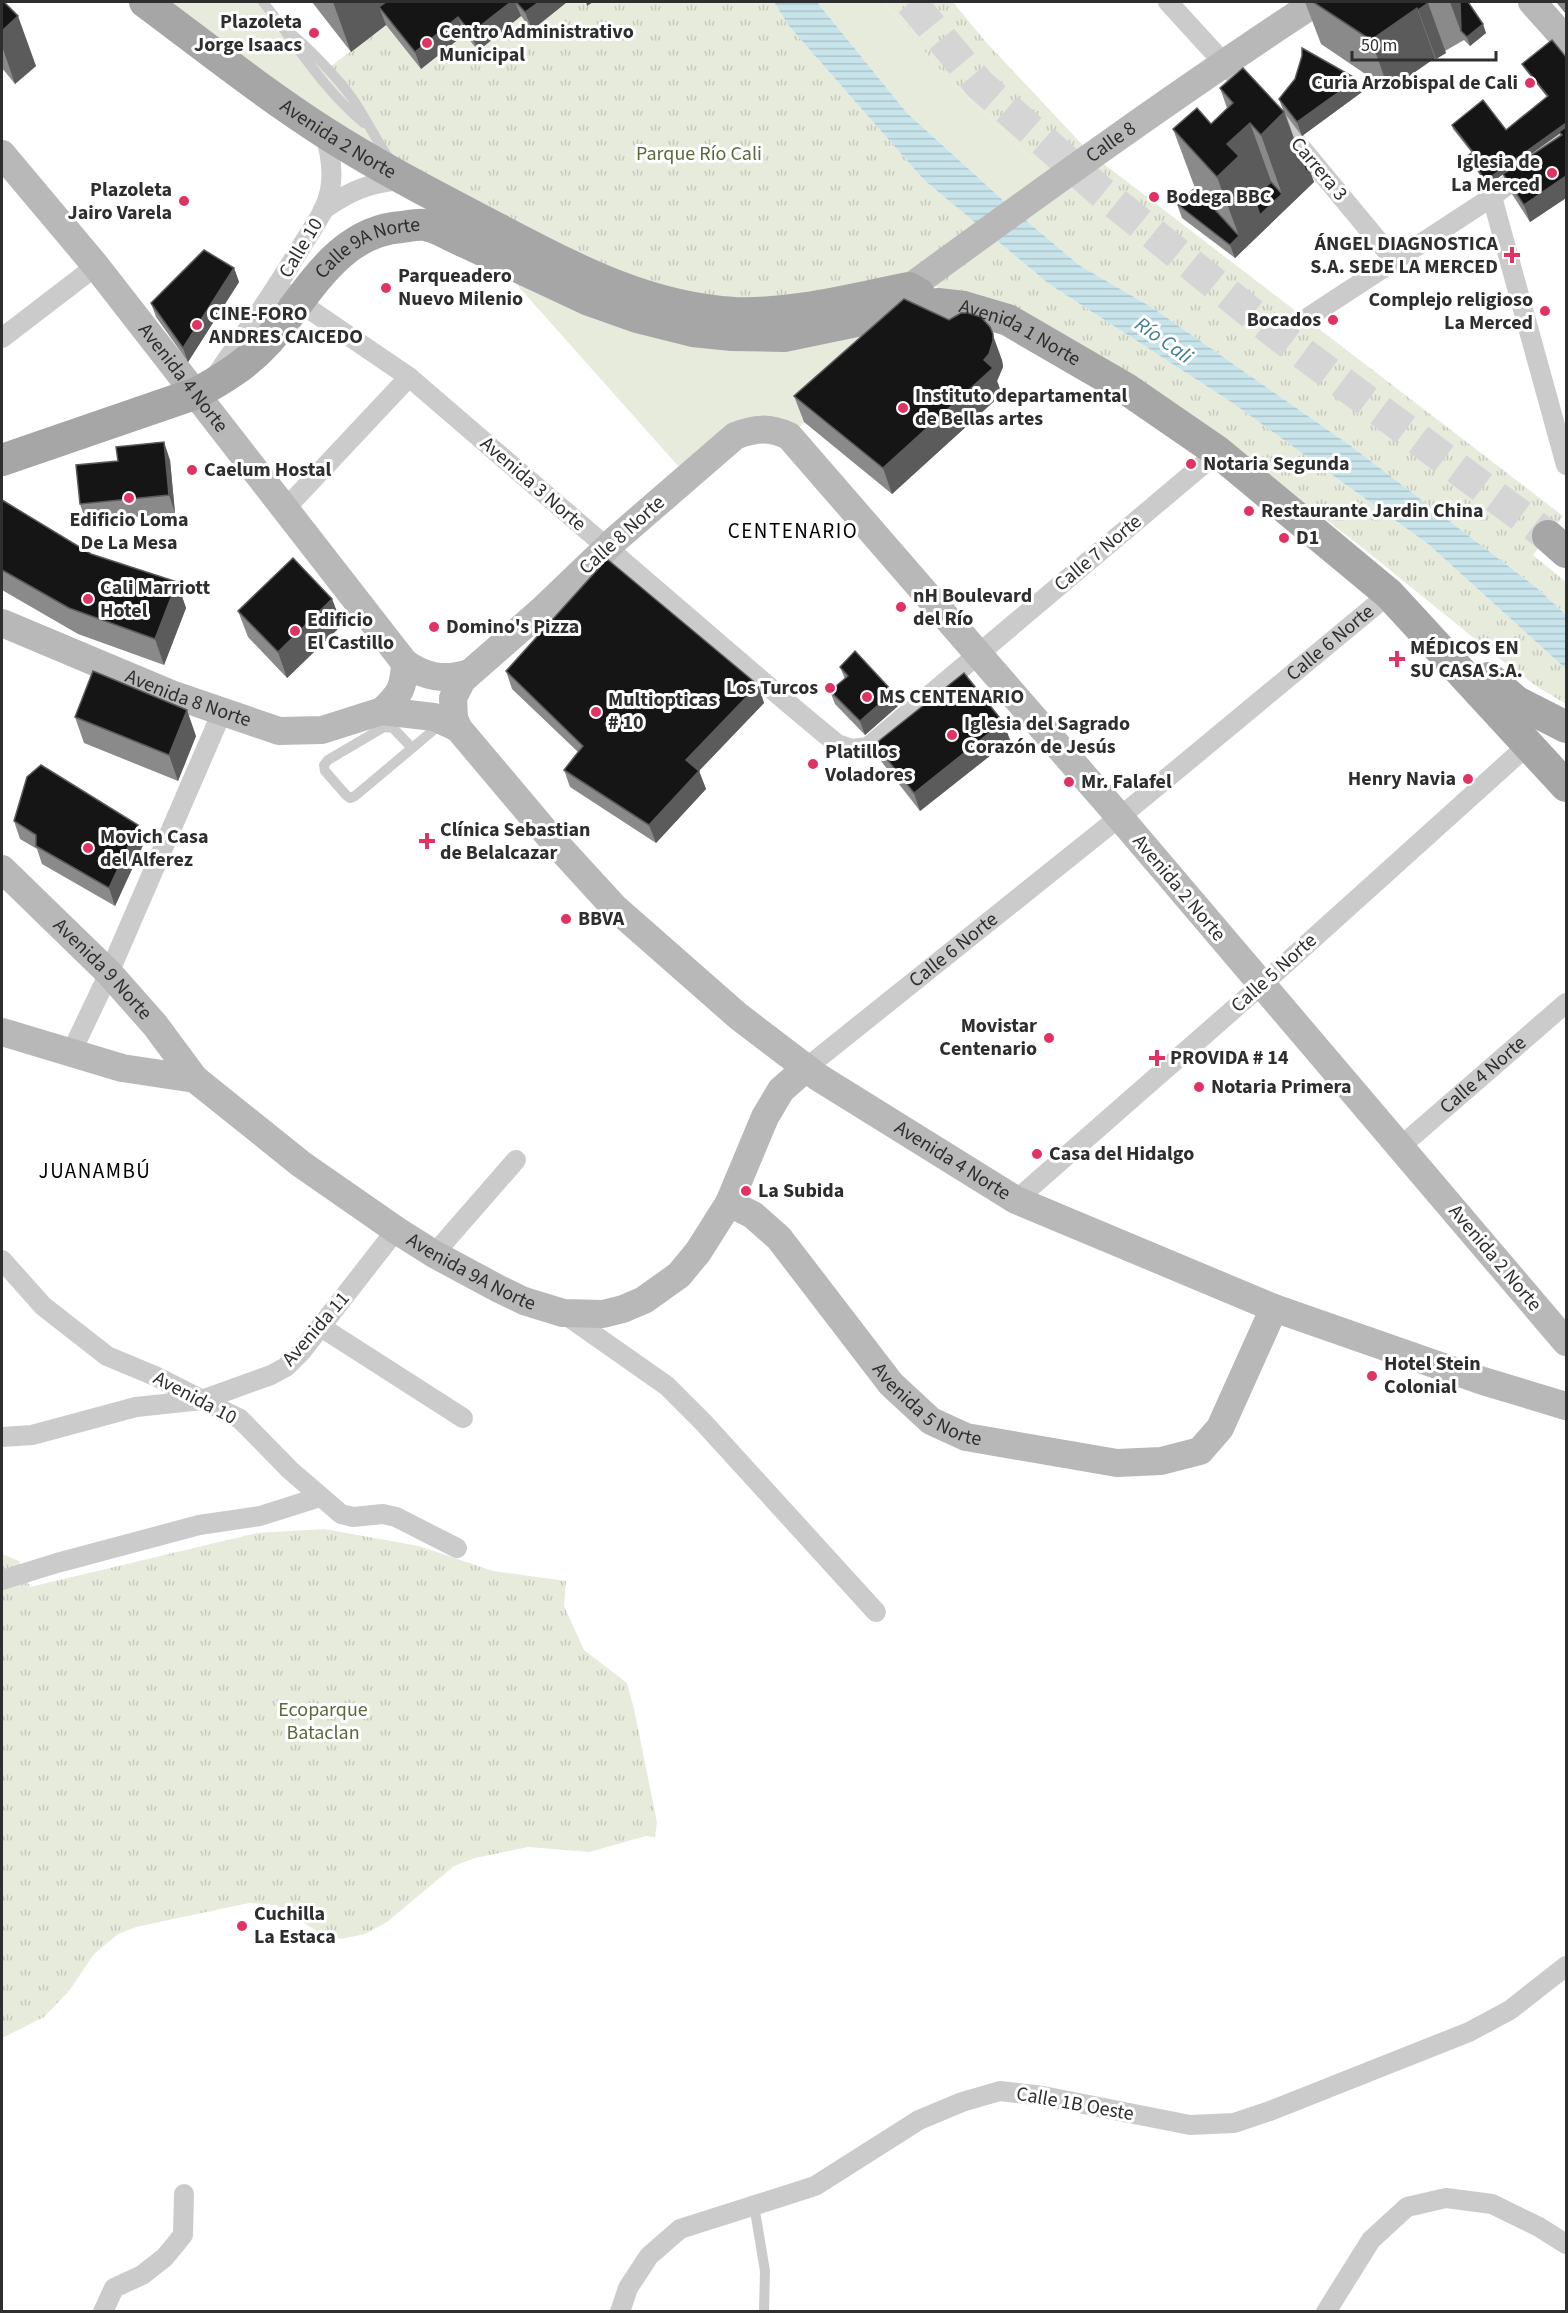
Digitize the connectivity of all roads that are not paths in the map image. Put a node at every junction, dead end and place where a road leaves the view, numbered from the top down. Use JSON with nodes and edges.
{"nodes":[{"id":1,"x":145,"y":2,"type":"edge"},
{"id":2,"x":263,"y":2,"type":"edge"},
{"id":3,"x":1168,"y":2,"type":"edge"},
{"id":4,"x":1316,"y":2,"type":"edge"},
{"id":5,"x":1532,"y":2,"type":"edge"},
{"id":6,"x":1566,"y":40,"type":"edge"},
{"id":7,"x":1223,"y":62,"type":"junction"},
{"id":8,"x":324,"y":132,"type":"junction"},
{"id":9,"x":1566,"y":139,"type":"edge"},
{"id":10,"x":2,"y":154,"type":"edge"},
{"id":11,"x":404,"y":180,"type":"junction"},
{"id":12,"x":1492,"y":197,"type":"junction"},
{"id":13,"x":323,"y":210,"type":"junction"},
{"id":14,"x":546,"y":254,"type":"junction"},
{"id":15,"x":1394,"y":260,"type":"junction"},
{"id":16,"x":96,"y":266,"type":"junction"},
{"id":17,"x":277,"y":287,"type":"junction"},
{"id":18,"x":909,"y":288,"type":"junction"},
{"id":19,"x":938,"y":304,"type":"junction"},
{"id":20,"x":637,"y":317,"type":"junction"},
{"id":21,"x":1307,"y":318,"type":"dead end"},
{"id":22,"x":2,"y":338,"type":"edge"},
{"id":23,"x":217,"y":375,"type":"junction"},
{"id":24,"x":409,"y":377,"type":"junction"},
{"id":25,"x":186,"y":383,"type":"junction"},
{"id":26,"x":208,"y":411,"type":"junction"},
{"id":27,"x":789,"y":436,"type":"joint"},
{"id":28,"x":1218,"y":452,"type":"junction"},
{"id":29,"x":2,"y":460,"type":"edge"},
{"id":30,"x":1566,"y":465,"type":"edge"},
{"id":31,"x":285,"y":509,"type":"junction"},
{"id":32,"x":607,"y":548,"type":"junction"},
{"id":33,"x":1389,"y":594,"type":"junction"},
{"id":34,"x":2,"y":623,"type":"edge"},
{"id":35,"x":978,"y":654,"type":"junction"},
{"id":36,"x":405,"y":663,"type":"junction"},
{"id":37,"x":469,"y":674,"type":"junction"},
{"id":38,"x":382,"y":711,"type":"junction"},
{"id":39,"x":222,"y":712,"type":"junction"},
{"id":40,"x":451,"y":724,"type":"junction"},
{"id":41,"x":1566,"y":727,"type":"edge"},
{"id":42,"x":352,"y":732,"type":"junction"},
{"id":43,"x":1529,"y":744,"type":"junction"},
{"id":44,"x":868,"y":747,"type":"joint"},
{"id":45,"x":412,"y":748,"type":"junction"},
{"id":46,"x":1566,"y":786,"type":"edge"},
{"id":47,"x":1119,"y":817,"type":"junction"},
{"id":48,"x":2,"y":869,"type":"edge"},
{"id":49,"x":109,"y":973,"type":"junction"},
{"id":50,"x":1262,"y":984,"type":"junction"},
{"id":51,"x":1566,"y":1003,"type":"edge"},
{"id":52,"x":2,"y":1032,"type":"edge"},
{"id":53,"x":72,"y":1051,"type":"junction"},
{"id":54,"x":806,"y":1068,"type":"junction"},
{"id":55,"x":195,"y":1078,"type":"junction"},
{"id":56,"x":1400,"y":1147,"type":"junction"},
{"id":57,"x":516,"y":1160,"type":"dead end"},
{"id":58,"x":1016,"y":1200,"type":"junction"},
{"id":59,"x":729,"y":1203,"type":"junction"},
{"id":60,"x":396,"y":1230,"type":"junction"},
{"id":61,"x":434,"y":1254,"type":"junction"},
{"id":62,"x":2,"y":1260,"type":"edge"},
{"id":63,"x":1274,"y":1308,"type":"junction"},
{"id":64,"x":563,"y":1313,"type":"junction"},
{"id":65,"x":321,"y":1327,"type":"junction"},
{"id":66,"x":1566,"y":1342,"type":"edge"},
{"id":67,"x":202,"y":1400,"type":"junction"},
{"id":68,"x":1563,"y":1403,"type":"edge"},
{"id":69,"x":463,"y":1418,"type":"dead end"},
{"id":70,"x":2,"y":1437,"type":"edge"},
{"id":71,"x":320,"y":1497,"type":"junction"},
{"id":72,"x":457,"y":1548,"type":"dead end"},
{"id":73,"x":2,"y":1580,"type":"edge"},
{"id":74,"x":876,"y":1612,"type":"dead end"},
{"id":75,"x":1566,"y":1966,"type":"edge"},
{"id":76,"x":184,"y":2194,"type":"dead end"},
{"id":77,"x":754,"y":2205,"type":"junction"},
{"id":78,"x":1566,"y":2244,"type":"edge"},
{"id":79,"x":103,"y":2312,"type":"edge"},
{"id":80,"x":620,"y":2312,"type":"edge"},
{"id":81,"x":764,"y":2312,"type":"edge"},
{"id":82,"x":1326,"y":2312,"type":"edge"}],
"edges":[{"from":1,"to":8,"type":"main road","name":"Avenida 2 Norte"},
{"from":2,"to":11,"type":"lane"},
{"from":3,"to":7,"type":"street","name":"Carrera 3"},
{"from":4,"to":7,"type":"main road","name":"Calle 8"},
{"from":5,"to":6,"type":"main road"},
{"from":7,"to":15,"type":"street","name":"Carrera 3"},
{"from":7,"to":18,"type":"main road","name":"Calle 8"},
{"from":8,"to":11,"type":"main road","name":"Avenida 2 Norte"},
{"from":8,"to":13,"type":"street","name":"Calle 10"},
{"from":9,"to":12,"type":"street"},
{"from":10,"to":16,"type":"main road","name":"Avenida 4 Norte"},
{"from":11,"to":13,"type":"street","name":"Calle 10"},
{"from":11,"to":14,"type":"main road","name":"Avenida 2 Norte"},
{"from":12,"to":15,"type":"street"},
{"from":12,"to":30,"type":"street"},
{"from":13,"to":17,"type":"street","name":"Calle 10"},
{"from":14,"to":18,"type":"main road"},
{"from":14,"to":20,"type":"main road"},
{"from":15,"to":21,"type":"street"},
{"from":16,"to":22,"type":"street"},
{"from":16,"to":25,"type":"main road","name":"Avenida 4 Norte"},
{"from":17,"to":23,"type":"street","name":"Calle 10"},
{"from":17,"to":24,"type":"street","name":"Avenida 3 Norte"},
{"from":18,"to":19,"type":"main road"},
{"from":19,"to":20,"type":"main road","name":"Avenida 1 Norte"},
{"from":19,"to":28,"type":"main road","name":"Avenida 1 Norte"},
{"from":20,"to":29,"type":"main road","name":"Calle 9A Norte","bridge":true},
{"from":23,"to":25,"type":"street"},
{"from":23,"to":26,"type":"street","name":"Calle 10"},
{"from":24,"to":31,"type":"street"},
{"from":24,"to":32,"type":"street","name":"Avenida 3 Norte"},
{"from":25,"to":26,"type":"main road","name":"Avenida 4 Norte"},
{"from":26,"to":31,"type":"main road","name":"Avenida 4 Norte"},
{"from":27,"to":32,"type":"main road","name":"Calle 8 Norte"},
{"from":27,"to":35,"type":"main road","name":"Avenida 2 Norte"},
{"from":28,"to":33,"type":"main road","name":"Avenida 1 Norte"},
{"from":28,"to":35,"type":"street","name":"Calle 7 Norte"},
{"from":31,"to":36,"type":"main road","name":"Avenida 4 Norte"},
{"from":32,"to":37,"type":"main road","name":"Calle 8 Norte"},
{"from":32,"to":44,"type":"street","name":"Avenida 3 Norte"},
{"from":33,"to":41,"type":"main road"},
{"from":33,"to":43,"type":"main road","name":"Avenida 1 Norte"},
{"from":33,"to":47,"type":"street","name":"Calle 6 Norte"},
{"from":34,"to":39,"type":"main road","name":"Avenida 8 Norte"},
{"from":35,"to":44,"type":"street","name":"Calle 7 Norte"},
{"from":35,"to":47,"type":"main road","name":"Avenida 2 Norte"},
{"from":36,"to":37,"type":"main road"},
{"from":36,"to":38,"type":"main road"},
{"from":37,"to":40,"type":"main road","name":"Calle 8 Norte"},
{"from":38,"to":40,"type":"main road","name":"Avenida 8 Norte"},
{"from":38,"to":42,"type":"main road","name":"Avenida 8 Norte"},
{"from":39,"to":42,"type":"main road","name":"Avenida 8 Norte"},
{"from":39,"to":49,"type":"street"},
{"from":40,"to":45,"type":"lane"},
{"from":40,"to":54,"type":"main road","name":"Avenida 4 Norte"},
{"from":42,"to":45,"type":"lane"},
{"from":42,"to":45,"type":"lane"},
{"from":43,"to":46,"type":"main road","name":"Avenida 1 Norte"},
{"from":43,"to":50,"type":"street","name":"Calle 5 Norte"},
{"from":47,"to":50,"type":"main road","name":"Avenida 2 Norte"},
{"from":47,"to":54,"type":"street","name":"Calle 6 Norte"},
{"from":48,"to":49,"type":"main road","name":"Avenida 9 Norte"},
{"from":49,"to":53,"type":"street"},
{"from":49,"to":55,"type":"main road","name":"Avenida 9 Norte"},
{"from":50,"to":56,"type":"main road","name":"Avenida 2 Norte"},
{"from":50,"to":58,"type":"street","name":"Calle 5 Norte"},
{"from":51,"to":56,"type":"street","name":"Calle 4 Norte"},
{"from":52,"to":53,"type":"main road"},
{"from":53,"to":55,"type":"main road"},
{"from":54,"to":58,"type":"main road","name":"Avenida 4 Norte"},
{"from":54,"to":59,"type":"main road","name":"Calle 6 Norte"},
{"from":55,"to":60,"type":"main road","name":"Avenida 9A Norte"},
{"from":56,"to":66,"type":"main road","name":"Avenida 2 Norte"},
{"from":57,"to":61,"type":"street"},
{"from":58,"to":63,"type":"main road","name":"Avenida 4 Norte"},
{"from":59,"to":63,"type":"main road","name":"Avenida 5 Norte"},
{"from":59,"to":64,"type":"main road","name":"Calle 6 Norte"},
{"from":60,"to":61,"type":"main road","name":"Avenida 9A Norte"},
{"from":60,"to":65,"type":"street","name":"Avenida 11"},
{"from":61,"to":64,"type":"main road","name":"Avenida 9A Norte"},
{"from":62,"to":67,"type":"street","name":"Avenida 10"},
{"from":63,"to":68,"type":"main road","name":"Avenida 4 Norte"},
{"from":64,"to":74,"type":"street","name":"Avenida 9A Norte"},
{"from":65,"to":67,"type":"street","name":"Avenida 11"},
{"from":65,"to":69,"type":"street"},
{"from":67,"to":70,"type":"street","name":"Avenida 11"},
{"from":67,"to":71,"type":"street","name":"Avenida 10"},
{"from":71,"to":72,"type":"street","name":"Avenida 10"},
{"from":71,"to":73,"type":"street"},
{"from":75,"to":77,"type":"street","name":"Calle 1B Oeste"},
{"from":76,"to":79,"type":"street"},
{"from":77,"to":80,"type":"street","name":"Calle 1B Oeste"},
{"from":77,"to":81,"type":"lane"},
{"from":78,"to":82,"type":"street"}]}
